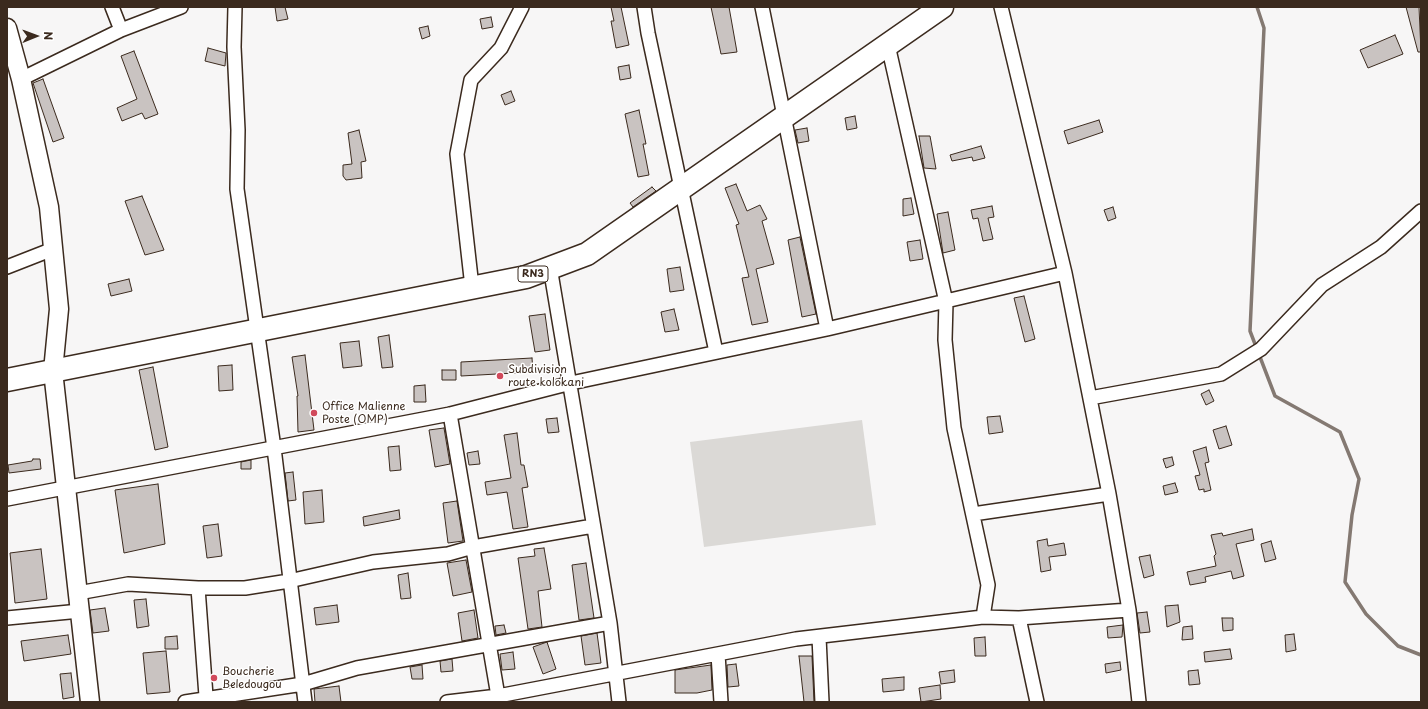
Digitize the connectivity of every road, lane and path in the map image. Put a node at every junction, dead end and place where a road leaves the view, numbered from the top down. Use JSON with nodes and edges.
{"nodes":[{"id":1,"x":112,"y":7,"type":"edge"},
{"id":2,"x":181,"y":7,"type":"edge"},
{"id":3,"x":235,"y":7,"type":"edge"},
{"id":4,"x":522,"y":7,"type":"edge"},
{"id":5,"x":644,"y":7,"type":"edge"},
{"id":6,"x":762,"y":7,"type":"edge"},
{"id":7,"x":942,"y":7,"type":"edge"},
{"id":8,"x":1001,"y":7,"type":"edge"},
{"id":9,"x":7,"y":28,"type":"edge"},
{"id":10,"x":120,"y":30,"type":"junction"},
{"id":11,"x":888,"y":45,"type":"junction"},
{"id":12,"x":21,"y":79,"type":"junction"},
{"id":13,"x":785,"y":116,"type":"junction"},
{"id":14,"x":680,"y":190,"type":"junction"},
{"id":15,"x":1421,"y":212,"type":"edge"},
{"id":16,"x":54,"y":249,"type":"junction"},
{"id":17,"x":7,"y":267,"type":"edge"},
{"id":18,"x":550,"y":267,"type":"junction"},
{"id":19,"x":1065,"y":273,"type":"junction"},
{"id":20,"x":472,"y":287,"type":"junction"},
{"id":21,"x":946,"y":302,"type":"junction"},
{"id":22,"x":827,"y":329,"type":"junction"},
{"id":23,"x":256,"y":331,"type":"junction"},
{"id":24,"x":716,"y":352,"type":"junction"},
{"id":25,"x":53,"y":371,"type":"junction"},
{"id":26,"x":7,"y":380,"type":"edge"},
{"id":27,"x":571,"y":383,"type":"junction"},
{"id":28,"x":1090,"y":398,"type":"junction"},
{"id":29,"x":450,"y":414,"type":"junction"},
{"id":30,"x":274,"y":448,"type":"junction"},
{"id":31,"x":66,"y":488,"type":"junction"},
{"id":32,"x":1109,"y":494,"type":"junction"},
{"id":33,"x":7,"y":499,"type":"edge"},
{"id":34,"x":973,"y":514,"type":"junction"},
{"id":35,"x":593,"y":526,"type":"junction"},
{"id":36,"x":473,"y":547,"type":"junction"},
{"id":37,"x":289,"y":581,"type":"junction"},
{"id":38,"x":198,"y":588,"type":"junction"},
{"id":39,"x":78,"y":593,"type":"junction"},
{"id":40,"x":1129,"y":610,"type":"junction"},
{"id":41,"x":80,"y":611,"type":"junction"},
{"id":42,"x":7,"y":618,"type":"edge"},
{"id":43,"x":983,"y":618,"type":"junction"},
{"id":44,"x":1019,"y":618,"type":"junction"},
{"id":45,"x":610,"y":623,"type":"junction"},
{"id":46,"x":819,"y":637,"type":"junction"},
{"id":47,"x":490,"y":644,"type":"junction"},
{"id":48,"x":718,"y":654,"type":"junction"},
{"id":49,"x":616,"y":673,"type":"junction"},
{"id":50,"x":303,"y":684,"type":"junction"},
{"id":51,"x":499,"y":699,"type":"edge"},
{"id":52,"x":199,"y":701,"type":"edge"},
{"id":53,"x":90,"y":702,"type":"edge"},
{"id":54,"x":185,"y":702,"type":"edge"},
{"id":55,"x":305,"y":702,"type":"edge"},
{"id":56,"x":447,"y":702,"type":"edge"},
{"id":57,"x":620,"y":702,"type":"edge"},
{"id":58,"x":720,"y":702,"type":"edge"},
{"id":59,"x":822,"y":702,"type":"edge"},
{"id":60,"x":1037,"y":702,"type":"edge"},
{"id":61,"x":1139,"y":702,"type":"edge"}],
"edges":[{"from":1,"to":10,"type":"street"},
{"from":2,"to":10,"type":"street"},
{"from":3,"to":23,"type":"street"},
{"from":4,"to":20,"type":"street"},
{"from":5,"to":14,"type":"street"},
{"from":6,"to":13,"type":"street"},
{"from":7,"to":11,"type":"highway","number":"RN3"},
{"from":8,"to":19,"type":"street"},
{"from":9,"to":12,"type":"street"},
{"from":10,"to":12,"type":"street"},
{"from":11,"to":13,"type":"highway","number":"RN3"},
{"from":11,"to":21,"type":"street"},
{"from":12,"to":16,"type":"street"},
{"from":13,"to":14,"type":"highway","number":"RN3"},
{"from":13,"to":22,"type":"street"},
{"from":14,"to":18,"type":"highway","number":"RN3"},
{"from":14,"to":24,"type":"street"},
{"from":15,"to":28,"type":"street"},
{"from":16,"to":17,"type":"street"},
{"from":16,"to":25,"type":"street"},
{"from":18,"to":20,"type":"highway","number":"RN3"},
{"from":18,"to":27,"type":"street"},
{"from":19,"to":21,"type":"street"},
{"from":19,"to":28,"type":"street"},
{"from":20,"to":23,"type":"highway","number":"RN3"},
{"from":21,"to":22,"type":"street"},
{"from":21,"to":34,"type":"street"},
{"from":22,"to":24,"type":"street"},
{"from":23,"to":25,"type":"highway","number":"RN3"},
{"from":23,"to":30,"type":"street"},
{"from":24,"to":27,"type":"street"},
{"from":25,"to":26,"type":"highway","number":"RN3"},
{"from":25,"to":31,"type":"street"},
{"from":27,"to":29,"type":"street"},
{"from":27,"to":35,"type":"street"},
{"from":28,"to":32,"type":"street"},
{"from":29,"to":30,"type":"street"},
{"from":29,"to":36,"type":"street"},
{"from":30,"to":31,"type":"street"},
{"from":30,"to":37,"type":"street"},
{"from":31,"to":33,"type":"street"},
{"from":31,"to":39,"type":"street"},
{"from":32,"to":34,"type":"street"},
{"from":32,"to":40,"type":"street"},
{"from":34,"to":43,"type":"street"},
{"from":35,"to":36,"type":"street"},
{"from":35,"to":45,"type":"street"},
{"from":36,"to":37,"type":"street"},
{"from":36,"to":47,"type":"street"},
{"from":37,"to":38,"type":"street"},
{"from":37,"to":50,"type":"street"},
{"from":38,"to":39,"type":"street"},
{"from":38,"to":52,"type":"street"},
{"from":39,"to":41,"type":"street"},
{"from":40,"to":44,"type":"street"},
{"from":40,"to":61,"type":"street"},
{"from":41,"to":42,"type":"street"},
{"from":41,"to":53,"type":"street"},
{"from":43,"to":44,"type":"street"},
{"from":43,"to":46,"type":"street"},
{"from":44,"to":60,"type":"street"},
{"from":45,"to":47,"type":"street"},
{"from":45,"to":49,"type":"street"},
{"from":46,"to":48,"type":"street"},
{"from":46,"to":59,"type":"street"},
{"from":47,"to":50,"type":"street"},
{"from":47,"to":51,"type":"street"},
{"from":48,"to":49,"type":"street"},
{"from":48,"to":58,"type":"street"},
{"from":49,"to":51,"type":"street"},
{"from":49,"to":57,"type":"street"},
{"from":50,"to":52,"type":"street"},
{"from":50,"to":55,"type":"street"},
{"from":51,"to":56,"type":"street"},
{"from":52,"to":54,"type":"street"}]}
